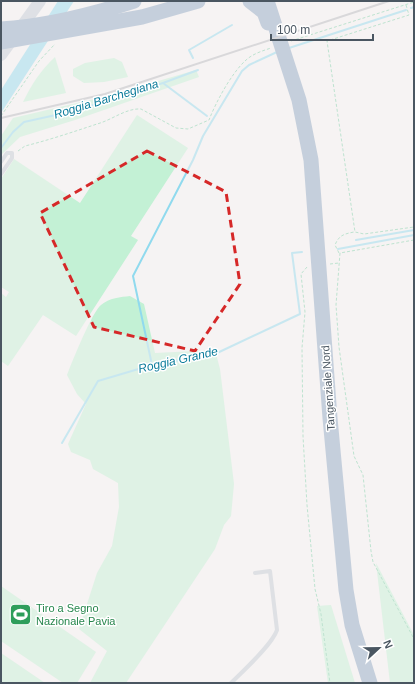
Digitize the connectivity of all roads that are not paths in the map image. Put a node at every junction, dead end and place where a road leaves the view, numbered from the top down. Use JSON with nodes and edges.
{"nodes":[{"id":1,"x":40,"y":1,"type":"edge"},
{"id":2,"x":103,"y":1,"type":"edge"},
{"id":3,"x":134,"y":1,"type":"edge"},
{"id":4,"x":171,"y":1,"type":"edge"},
{"id":5,"x":198,"y":1,"type":"edge"},
{"id":6,"x":250,"y":1,"type":"edge"},
{"id":7,"x":267,"y":1,"type":"edge"},
{"id":8,"x":278,"y":1,"type":"edge"},
{"id":9,"x":1,"y":19,"type":"edge"},
{"id":10,"x":109,"y":22,"type":"junction"},
{"id":11,"x":1,"y":29,"type":"edge"},
{"id":12,"x":34,"y":37,"type":"junction"},
{"id":13,"x":1,"y":38,"type":"edge"},
{"id":14,"x":1,"y":42,"type":"edge"},
{"id":15,"x":1,"y":55,"type":"edge"},
{"id":16,"x":297,"y":95,"type":"junction"},
{"id":17,"x":1,"y":162,"type":"edge"},
{"id":18,"x":1,"y":174,"type":"edge"},
{"id":19,"x":255,"y":573,"type":"dead end"},
{"id":20,"x":231,"y":683,"type":"edge"},
{"id":21,"x":370,"y":683,"type":"edge"}],
"edges":[{"from":1,"to":15,"type":"main road"},
{"from":2,"to":9,"type":"highway"},
{"from":3,"to":11,"type":"highway"},
{"from":4,"to":10,"type":"highway"},
{"from":5,"to":10,"type":"highway"},
{"from":6,"to":16,"type":"highway"},
{"from":7,"to":16,"type":"highway"},
{"from":8,"to":16,"type":"highway"},
{"from":10,"to":12,"type":"highway"},
{"from":12,"to":13,"type":"highway"},
{"from":12,"to":14,"type":"highway"},
{"from":16,"to":21,"type":"highway","name":"Tangenziale Nord"},
{"from":17,"to":18,"type":"lane"},
{"from":19,"to":20,"type":"lane"}]}
